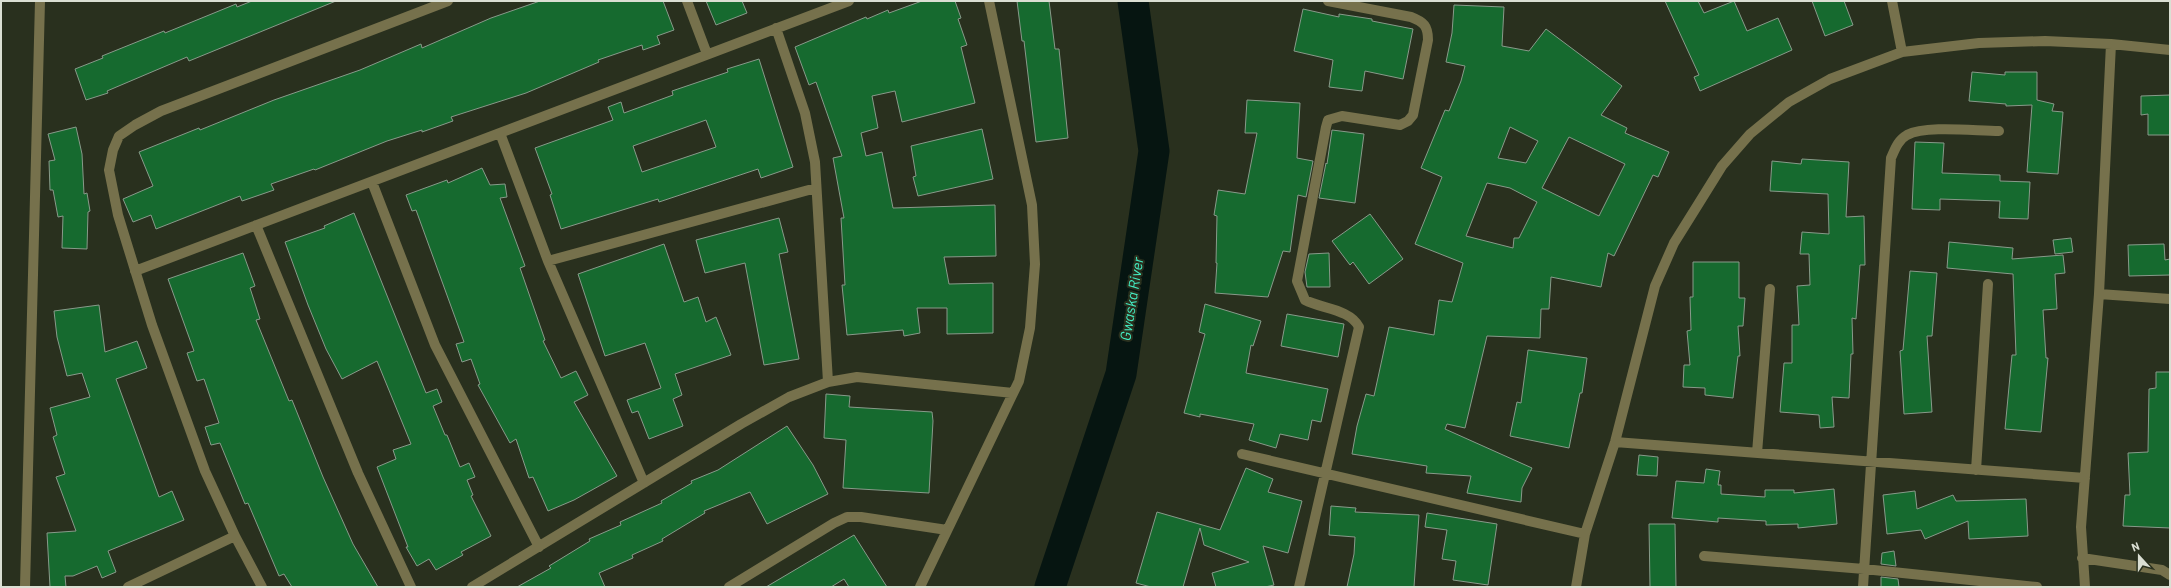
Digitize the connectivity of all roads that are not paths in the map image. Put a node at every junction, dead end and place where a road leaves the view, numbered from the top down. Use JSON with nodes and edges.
{"nodes":[{"id":1,"x":40,"y":1,"type":"edge"},
{"id":2,"x":448,"y":1,"type":"edge"},
{"id":3,"x":687,"y":1,"type":"edge"},
{"id":4,"x":849,"y":1,"type":"edge"},
{"id":5,"x":989,"y":1,"type":"edge"},
{"id":6,"x":1328,"y":1,"type":"edge"},
{"id":7,"x":1892,"y":1,"type":"edge"},
{"id":8,"x":776,"y":28,"type":"junction"},
{"id":9,"x":2112,"y":44,"type":"junction"},
{"id":10,"x":2170,"y":50,"type":"edge"},
{"id":11,"x":1902,"y":52,"type":"junction"},
{"id":12,"x":707,"y":54,"type":"junction"},
{"id":13,"x":1999,"y":132,"type":"dead end"},
{"id":14,"x":500,"y":133,"type":"junction"},
{"id":15,"x":372,"y":182,"type":"junction"},
{"id":16,"x":816,"y":188,"type":"junction"},
{"id":17,"x":256,"y":225,"type":"junction"},
{"id":18,"x":548,"y":261,"type":"junction"},
{"id":19,"x":136,"y":271,"type":"junction"},
{"id":20,"x":1988,"y":284,"type":"dead end"},
{"id":21,"x":1770,"y":289,"type":"dead end"},
{"id":22,"x":2099,"y":294,"type":"junction"},
{"id":23,"x":2170,"y":299,"type":"edge"},
{"id":24,"x":828,"y":382,"type":"junction"},
{"id":25,"x":1013,"y":393,"type":"junction"},
{"id":26,"x":1615,"y":442,"type":"junction"},
{"id":27,"x":1757,"y":453,"type":"junction"},
{"id":28,"x":1242,"y":454,"type":"dead end"},
{"id":29,"x":1870,"y":462,"type":"junction"},
{"id":30,"x":1976,"y":470,"type":"junction"},
{"id":31,"x":1326,"y":474,"type":"junction"},
{"id":32,"x":2085,"y":478,"type":"junction"},
{"id":33,"x":644,"y":483,"type":"junction"},
{"id":34,"x":947,"y":530,"type":"junction"},
{"id":35,"x":1585,"y":534,"type":"junction"},
{"id":36,"x":235,"y":536,"type":"junction"},
{"id":37,"x":539,"y":547,"type":"junction"},
{"id":38,"x":1704,"y":556,"type":"dead end"},
{"id":39,"x":2082,"y":558,"type":"junction"},
{"id":40,"x":1864,"y":569,"type":"junction"},
{"id":41,"x":2170,"y":575,"type":"edge"},
{"id":42,"x":25,"y":587,"type":"edge"},
{"id":43,"x":128,"y":587,"type":"edge"},
{"id":44,"x":262,"y":587,"type":"edge"},
{"id":45,"x":411,"y":587,"type":"edge"},
{"id":46,"x":472,"y":587,"type":"edge"},
{"id":47,"x":729,"y":587,"type":"edge"},
{"id":48,"x":920,"y":587,"type":"edge"},
{"id":49,"x":1300,"y":587,"type":"edge"},
{"id":50,"x":1576,"y":587,"type":"edge"},
{"id":51,"x":1863,"y":587,"type":"edge"},
{"id":52,"x":2037,"y":587,"type":"edge"},
{"id":53,"x":2085,"y":587,"type":"edge"}],
"edges":[{"from":1,"to":42,"type":"street"},
{"from":2,"to":19,"type":"street"},
{"from":3,"to":12,"type":"street"},
{"from":4,"to":8,"type":"street"},
{"from":5,"to":25,"type":"street"},
{"from":6,"to":31,"type":"street"},
{"from":7,"to":11,"type":"street"},
{"from":8,"to":12,"type":"street"},
{"from":8,"to":16,"type":"street"},
{"from":9,"to":10,"type":"street"},
{"from":9,"to":11,"type":"street"},
{"from":9,"to":22,"type":"street"},
{"from":11,"to":26,"type":"street"},
{"from":12,"to":14,"type":"street"},
{"from":13,"to":29,"type":"street"},
{"from":14,"to":15,"type":"street"},
{"from":14,"to":18,"type":"street"},
{"from":15,"to":17,"type":"street"},
{"from":15,"to":37,"type":"street"},
{"from":16,"to":18,"type":"street"},
{"from":16,"to":24,"type":"street"},
{"from":17,"to":19,"type":"street"},
{"from":17,"to":45,"type":"street"},
{"from":18,"to":33,"type":"street"},
{"from":19,"to":36,"type":"street"},
{"from":20,"to":30,"type":"street"},
{"from":21,"to":27,"type":"street"},
{"from":22,"to":23,"type":"street"},
{"from":22,"to":32,"type":"street"},
{"from":24,"to":25,"type":"street"},
{"from":24,"to":33,"type":"street"},
{"from":25,"to":34,"type":"street"},
{"from":26,"to":27,"type":"street"},
{"from":26,"to":35,"type":"street"},
{"from":27,"to":29,"type":"street"},
{"from":28,"to":31,"type":"street"},
{"from":29,"to":30,"type":"street"},
{"from":29,"to":40,"type":"street"},
{"from":30,"to":32,"type":"street"},
{"from":31,"to":35,"type":"street"},
{"from":31,"to":49,"type":"street"},
{"from":32,"to":39,"type":"street"},
{"from":33,"to":37,"type":"street"},
{"from":34,"to":47,"type":"street"},
{"from":34,"to":48,"type":"street"},
{"from":35,"to":50,"type":"street"},
{"from":36,"to":43,"type":"street"},
{"from":36,"to":44,"type":"street"},
{"from":37,"to":46,"type":"street"},
{"from":38,"to":40,"type":"street"},
{"from":39,"to":41,"type":"street"},
{"from":39,"to":53,"type":"street"},
{"from":40,"to":51,"type":"street"},
{"from":40,"to":52,"type":"street"}]}
